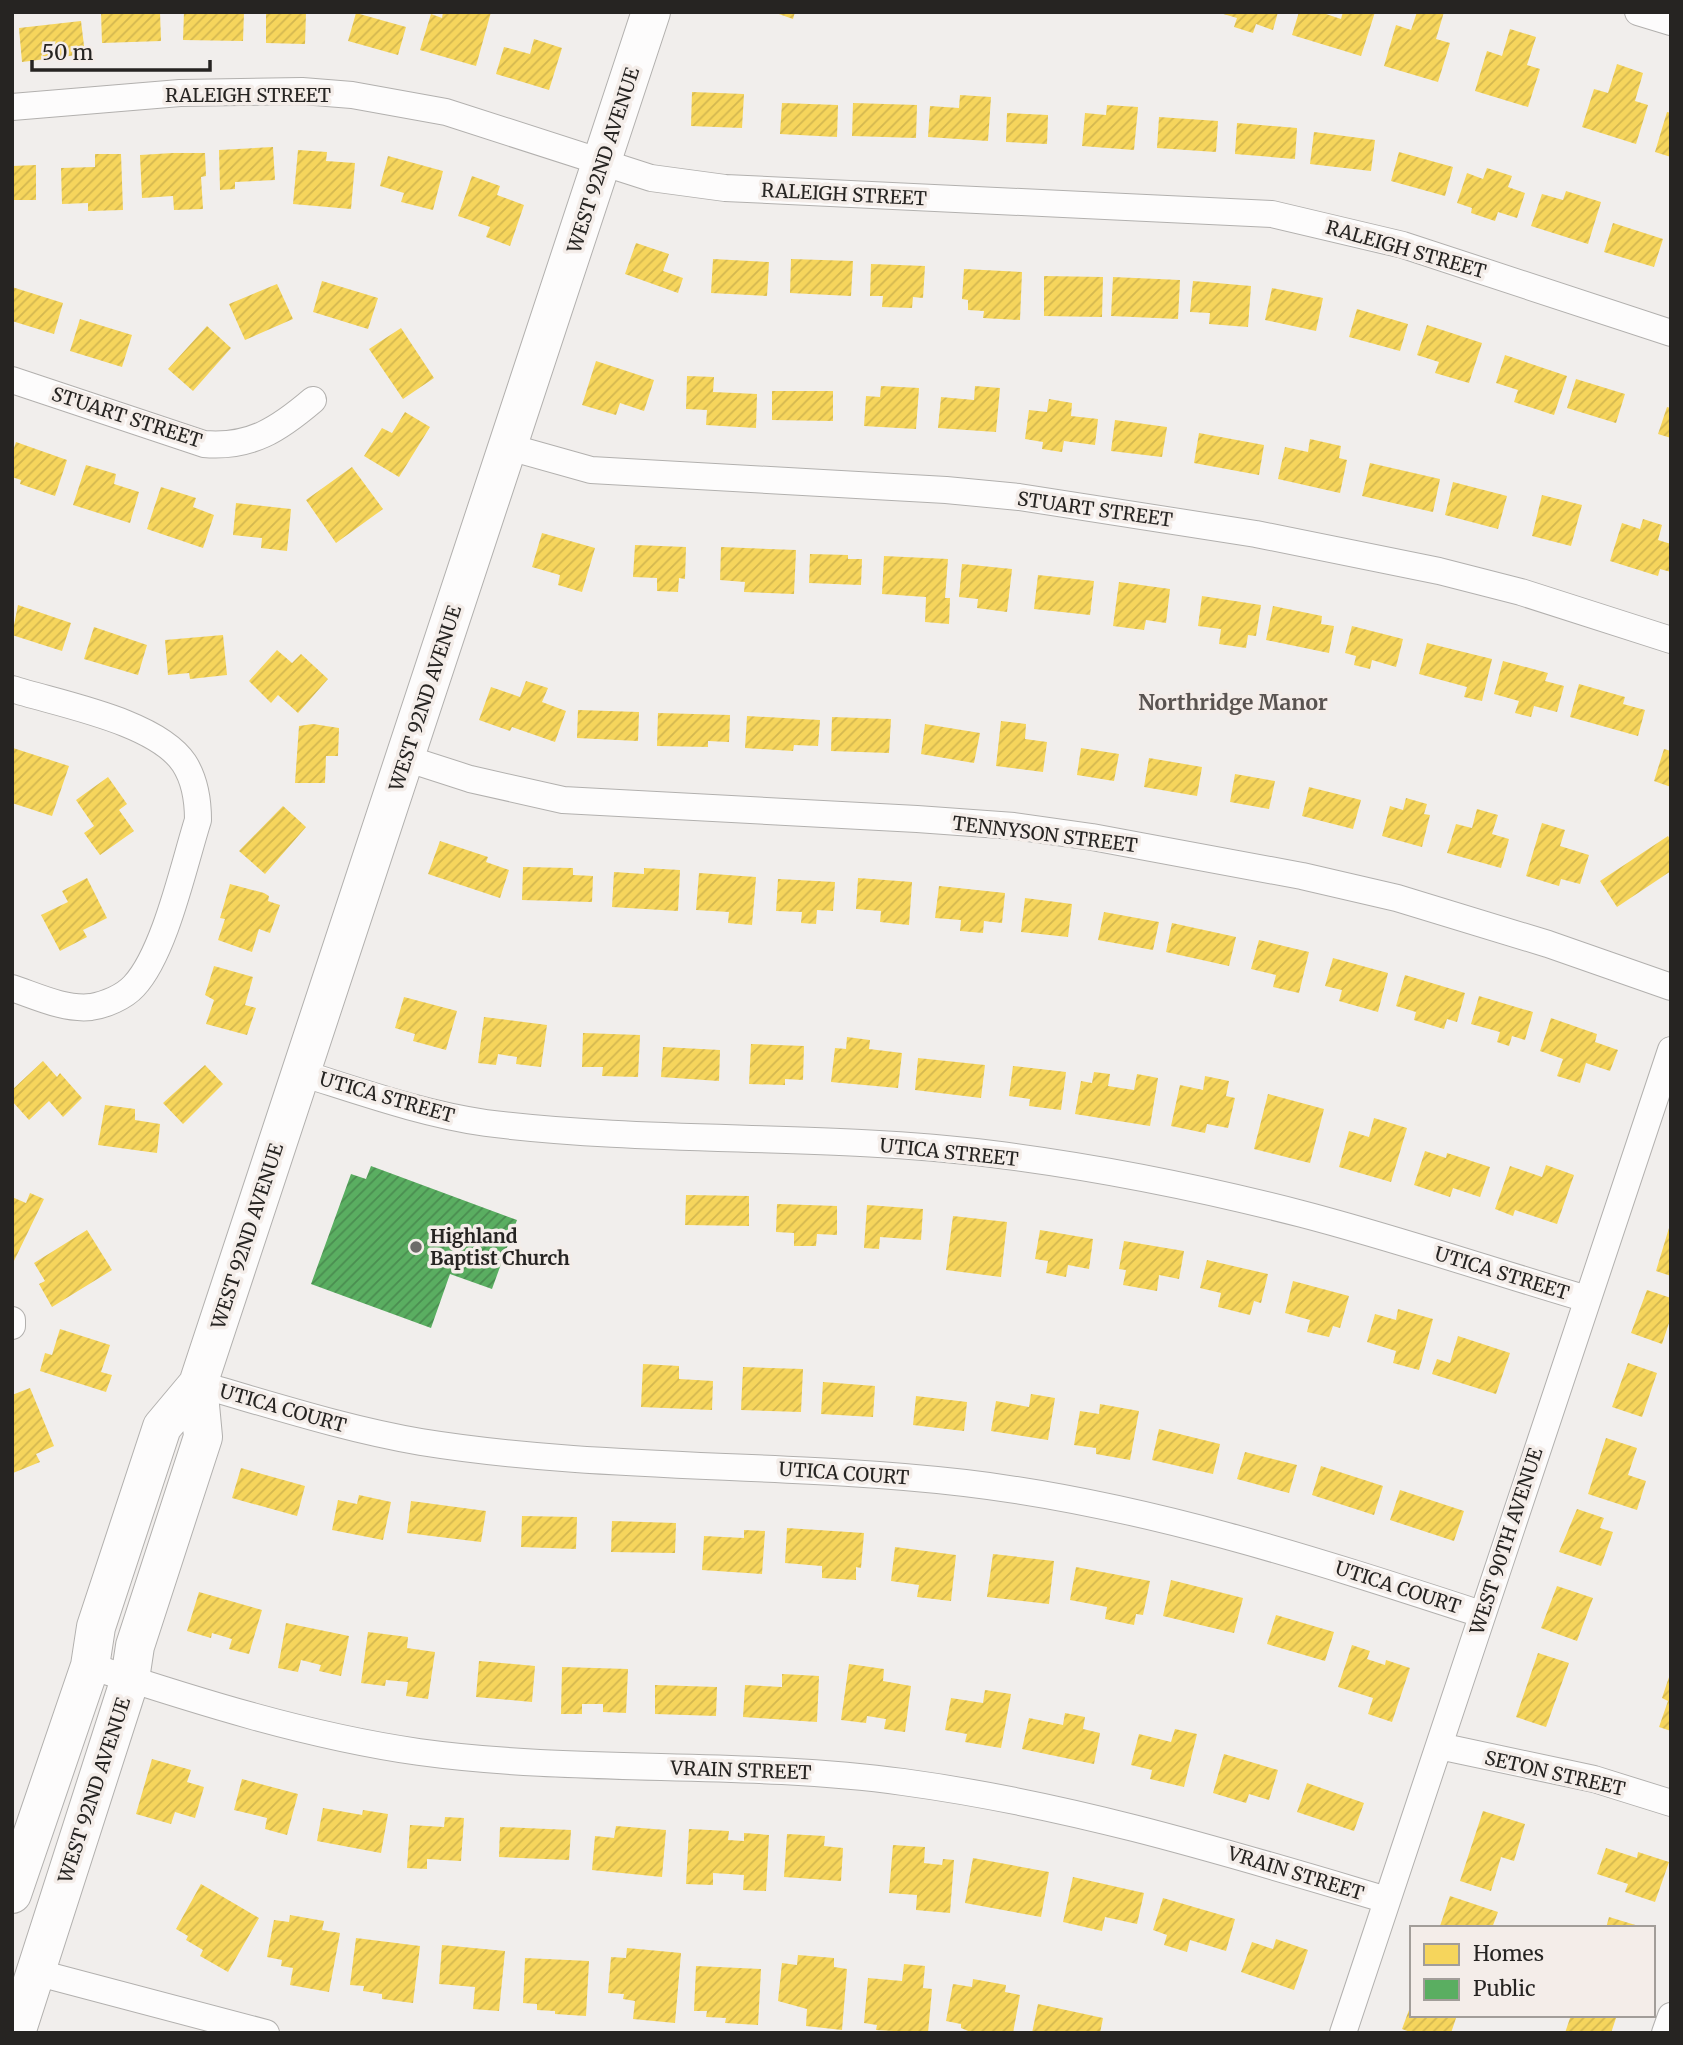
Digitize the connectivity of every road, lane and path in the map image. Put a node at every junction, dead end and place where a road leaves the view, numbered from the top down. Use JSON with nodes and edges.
{"nodes":[{"id":1,"x":651,"y":12,"type":"edge"},
{"id":2,"x":1639,"y":12,"type":"edge"},
{"id":3,"x":1671,"y":22,"type":"edge"},
{"id":4,"x":12,"y":107,"type":"edge"},
{"id":5,"x":602,"y":162,"type":"junction"},
{"id":6,"x":1671,"y":333,"type":"edge"},
{"id":7,"x":12,"y":380,"type":"edge"},
{"id":8,"x":313,"y":400,"type":"dead end"},
{"id":9,"x":509,"y":447,"type":"junction"},
{"id":10,"x":1671,"y":640,"type":"edge"},
{"id":11,"x":12,"y":689,"type":"edge"},
{"id":12,"x":405,"y":758,"type":"junction"},
{"id":13,"x":1671,"y":987,"type":"edge"},
{"id":14,"x":12,"y":988,"type":"edge"},
{"id":15,"x":1671,"y":1050,"type":"edge"},
{"id":16,"x":301,"y":1073,"type":"junction"},
{"id":17,"x":1587,"y":1299,"type":"junction"},
{"id":18,"x":12,"y":1320,"type":"edge"},
{"id":19,"x":12,"y":1326,"type":"edge"},
{"id":20,"x":198,"y":1384,"type":"junction"},
{"id":21,"x":1481,"y":1614,"type":"junction"},
{"id":22,"x":90,"y":1666,"type":"junction"},
{"id":23,"x":131,"y":1679,"type":"junction"},
{"id":24,"x":1438,"y":1746,"type":"junction"},
{"id":25,"x":1671,"y":1802,"type":"edge"},
{"id":26,"x":12,"y":1894,"type":"edge"},
{"id":27,"x":1387,"y":1900,"type":"junction"},
{"id":28,"x":35,"y":1972,"type":"junction"},
{"id":29,"x":1671,"y":2016,"type":"edge"},
{"id":30,"x":16,"y":2033,"type":"edge"},
{"id":31,"x":266,"y":2033,"type":"edge"},
{"id":32,"x":1343,"y":2033,"type":"edge"},
{"id":33,"x":1665,"y":2033,"type":"edge"}],
"edges":[{"from":1,"to":5,"type":"main road","name":"WEST 92ND AVENUE"},
{"from":2,"to":3,"type":"street"},
{"from":4,"to":5,"type":"street","name":"RALEIGH STREET"},
{"from":5,"to":6,"type":"street","name":"RALEIGH STREET"},
{"from":5,"to":9,"type":"main road","name":"WEST 92ND AVENUE"},
{"from":7,"to":8,"type":"street","name":"STUART STREET"},
{"from":9,"to":10,"type":"street","name":"STUART STREET"},
{"from":9,"to":12,"type":"main road","name":"WEST 92ND AVENUE"},
{"from":11,"to":14,"type":"street"},
{"from":12,"to":13,"type":"street","name":"TENNYSON STREET"},
{"from":12,"to":16,"type":"main road","name":"WEST 92ND AVENUE"},
{"from":15,"to":17,"type":"street","name":"WEST 90TH AVENUE"},
{"from":16,"to":17,"type":"street","name":"UTICA STREET"},
{"from":16,"to":20,"type":"main road","name":"WEST 92ND AVENUE"},
{"from":17,"to":21,"type":"street","name":"WEST 90TH AVENUE"},
{"from":18,"to":19,"type":"street"},
{"from":20,"to":21,"type":"street","name":"UTICA COURT"},
{"from":20,"to":22,"type":"main road","name":"WEST 92ND AVENUE"},
{"from":20,"to":23,"type":"main road","name":"WEST 92ND AVENUE"},
{"from":21,"to":24,"type":"street","name":"WEST 90TH AVENUE"},
{"from":22,"to":23,"type":"street","name":"VRAIN STREET"},
{"from":22,"to":26,"type":"main road","name":"WEST 92ND AVENUE"},
{"from":23,"to":27,"type":"street","name":"VRAIN STREET"},
{"from":23,"to":28,"type":"main road","name":"WEST 92ND AVENUE"},
{"from":24,"to":25,"type":"street","name":"SETON STREET"},
{"from":24,"to":27,"type":"street","name":"WEST 90TH AVENUE"},
{"from":27,"to":32,"type":"street","name":"WEST 90TH AVENUE"},
{"from":28,"to":30,"type":"main road","name":"WEST 92ND AVENUE"},
{"from":28,"to":31,"type":"street"},
{"from":29,"to":33,"type":"street"}]}
